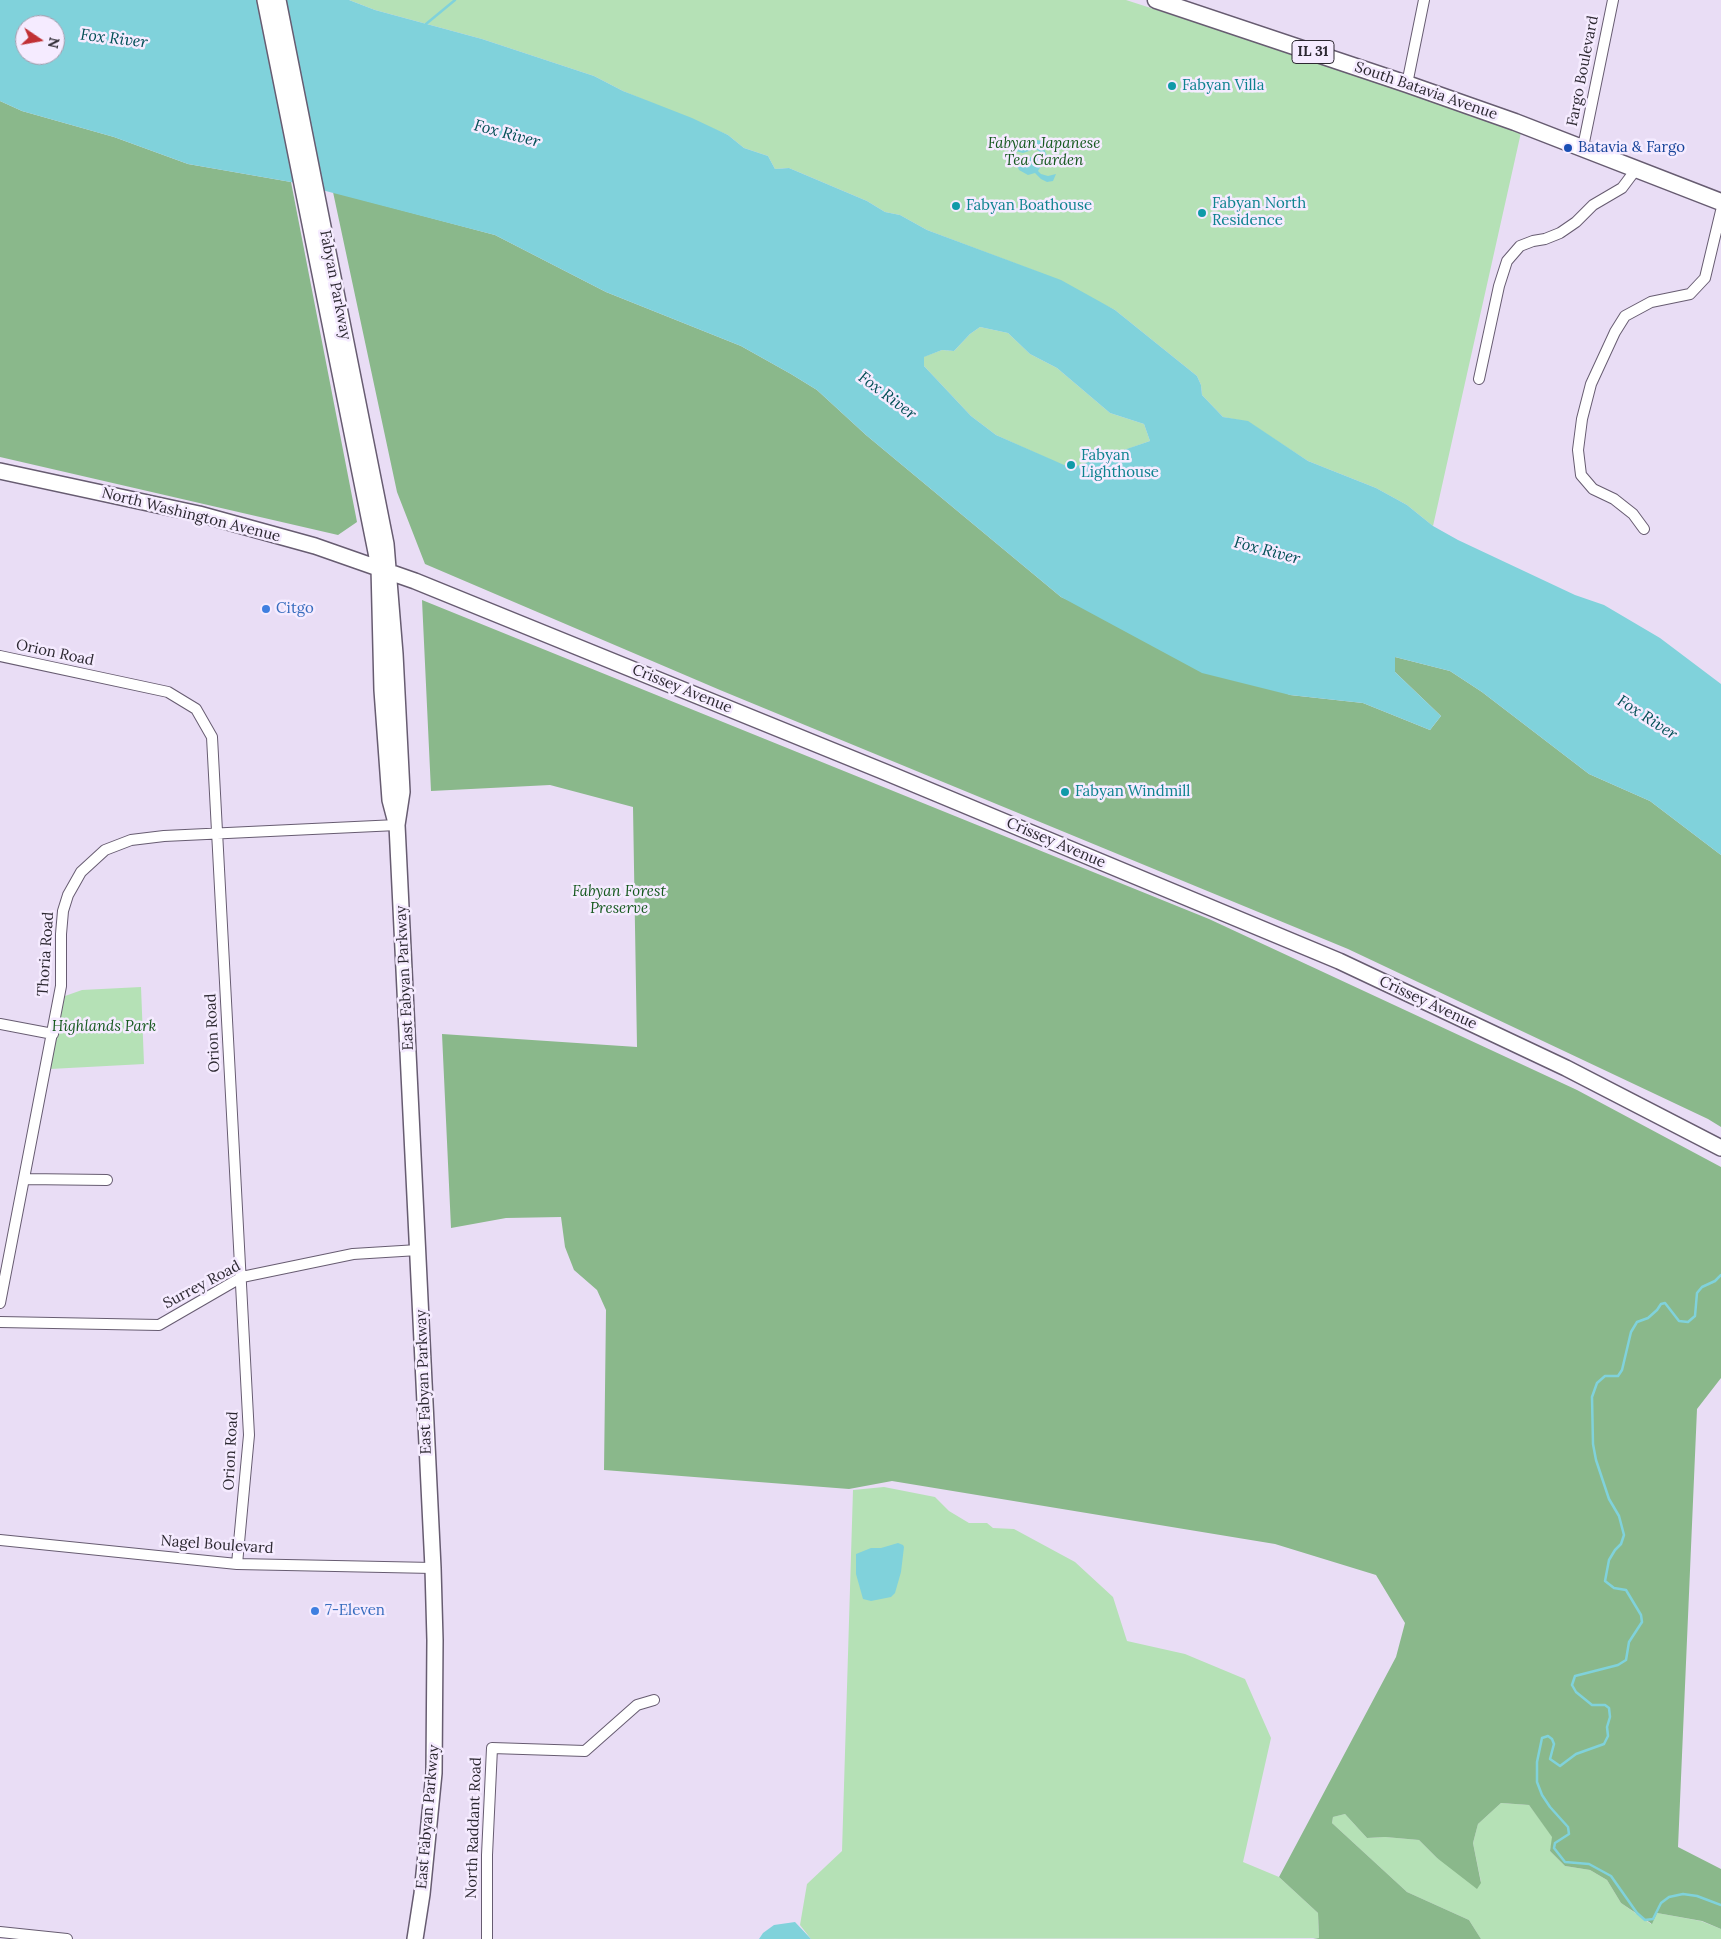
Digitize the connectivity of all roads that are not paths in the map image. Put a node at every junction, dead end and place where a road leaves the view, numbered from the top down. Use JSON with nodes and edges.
{"nodes":[{"id":1,"x":265,"y":0,"type":"edge"},
{"id":2,"x":278,"y":0,"type":"edge"},
{"id":3,"x":1156,"y":0,"type":"edge"},
{"id":4,"x":1424,"y":0,"type":"edge"},
{"id":5,"x":1613,"y":0,"type":"edge"},
{"id":6,"x":1407,"y":84,"type":"junction"},
{"id":7,"x":1584,"y":147,"type":"junction"},
{"id":8,"x":1637,"y":168,"type":"junction"},
{"id":9,"x":1721,"y":202,"type":"edge"},
{"id":10,"x":1721,"y":211,"type":"edge"},
{"id":11,"x":1479,"y":380,"type":"dead end"},
{"id":12,"x":356,"y":418,"type":"junction"},
{"id":13,"x":0,"y":472,"type":"edge"},
{"id":14,"x":1644,"y":529,"type":"dead end"},
{"id":15,"x":384,"y":569,"type":"junction"},
{"id":16,"x":0,"y":656,"type":"edge"},
{"id":17,"x":397,"y":824,"type":"junction"},
{"id":18,"x":218,"y":833,"type":"junction"},
{"id":19,"x":0,"y":1024,"type":"edge"},
{"id":20,"x":53,"y":1034,"type":"junction"},
{"id":21,"x":1721,"y":1148,"type":"edge"},
{"id":22,"x":25,"y":1178,"type":"junction"},
{"id":23,"x":107,"y":1180,"type":"dead end"},
{"id":24,"x":418,"y":1250,"type":"junction"},
{"id":25,"x":242,"y":1278,"type":"junction"},
{"id":26,"x":0,"y":1303,"type":"edge"},
{"id":27,"x":0,"y":1322,"type":"edge"},
{"id":28,"x":0,"y":1540,"type":"edge"},
{"id":29,"x":237,"y":1564,"type":"junction"},
{"id":30,"x":433,"y":1568,"type":"junction"},
{"id":31,"x":654,"y":1700,"type":"dead end"},
{"id":32,"x":0,"y":1932,"type":"edge"},
{"id":33,"x":68,"y":1939,"type":"edge"},
{"id":34,"x":415,"y":1939,"type":"edge"},
{"id":35,"x":487,"y":1939,"type":"edge"}],
"edges":[{"from":1,"to":12,"type":"main road","name":"Fabyan Parkway"},
{"from":2,"to":12,"type":"main road","name":"Fabyan Parkway"},
{"from":3,"to":6,"type":"main road","name":"South Batavia Avenue","number":"IL 31"},
{"from":4,"to":6,"type":"street"},
{"from":5,"to":7,"type":"street","name":"Fargo Boulevard"},
{"from":6,"to":7,"type":"main road","name":"South Batavia Avenue","number":"IL 31"},
{"from":7,"to":8,"type":"main road","name":"South Batavia Avenue","number":"IL 31"},
{"from":8,"to":9,"type":"main road","name":"South Batavia Avenue","number":"IL 31"},
{"from":8,"to":11,"type":"street"},
{"from":10,"to":14,"type":"street"},
{"from":12,"to":15,"type":"main road","name":"Fabyan Parkway"},
{"from":13,"to":15,"type":"main road","name":"North Washington Avenue"},
{"from":15,"to":17,"type":"main road","name":"East Fabyan Parkway"},
{"from":15,"to":21,"type":"main road","name":"Crissey Avenue"},
{"from":16,"to":18,"type":"street","name":"Orion Road"},
{"from":17,"to":18,"type":"street","name":"Thoria Road"},
{"from":17,"to":24,"type":"main road","name":"East Fabyan Parkway"},
{"from":18,"to":20,"type":"street","name":"Thoria Road"},
{"from":18,"to":25,"type":"street","name":"Orion Road"},
{"from":19,"to":20,"type":"street"},
{"from":20,"to":22,"type":"street","name":"Thoria Road"},
{"from":22,"to":23,"type":"street"},
{"from":22,"to":26,"type":"street","name":"Thoria Road"},
{"from":24,"to":25,"type":"street","name":"Surrey Road"},
{"from":24,"to":30,"type":"main road","name":"East Fabyan Parkway"},
{"from":25,"to":27,"type":"street","name":"Surrey Road"},
{"from":25,"to":29,"type":"street","name":"Orion Road"},
{"from":28,"to":29,"type":"street","name":"Nagel Boulevard"},
{"from":29,"to":30,"type":"street","name":"Nagel Boulevard"},
{"from":30,"to":34,"type":"main road","name":"East Fabyan Parkway"},
{"from":31,"to":35,"type":"street","name":"North Raddant Road"},
{"from":32,"to":33,"type":"street"}]}
